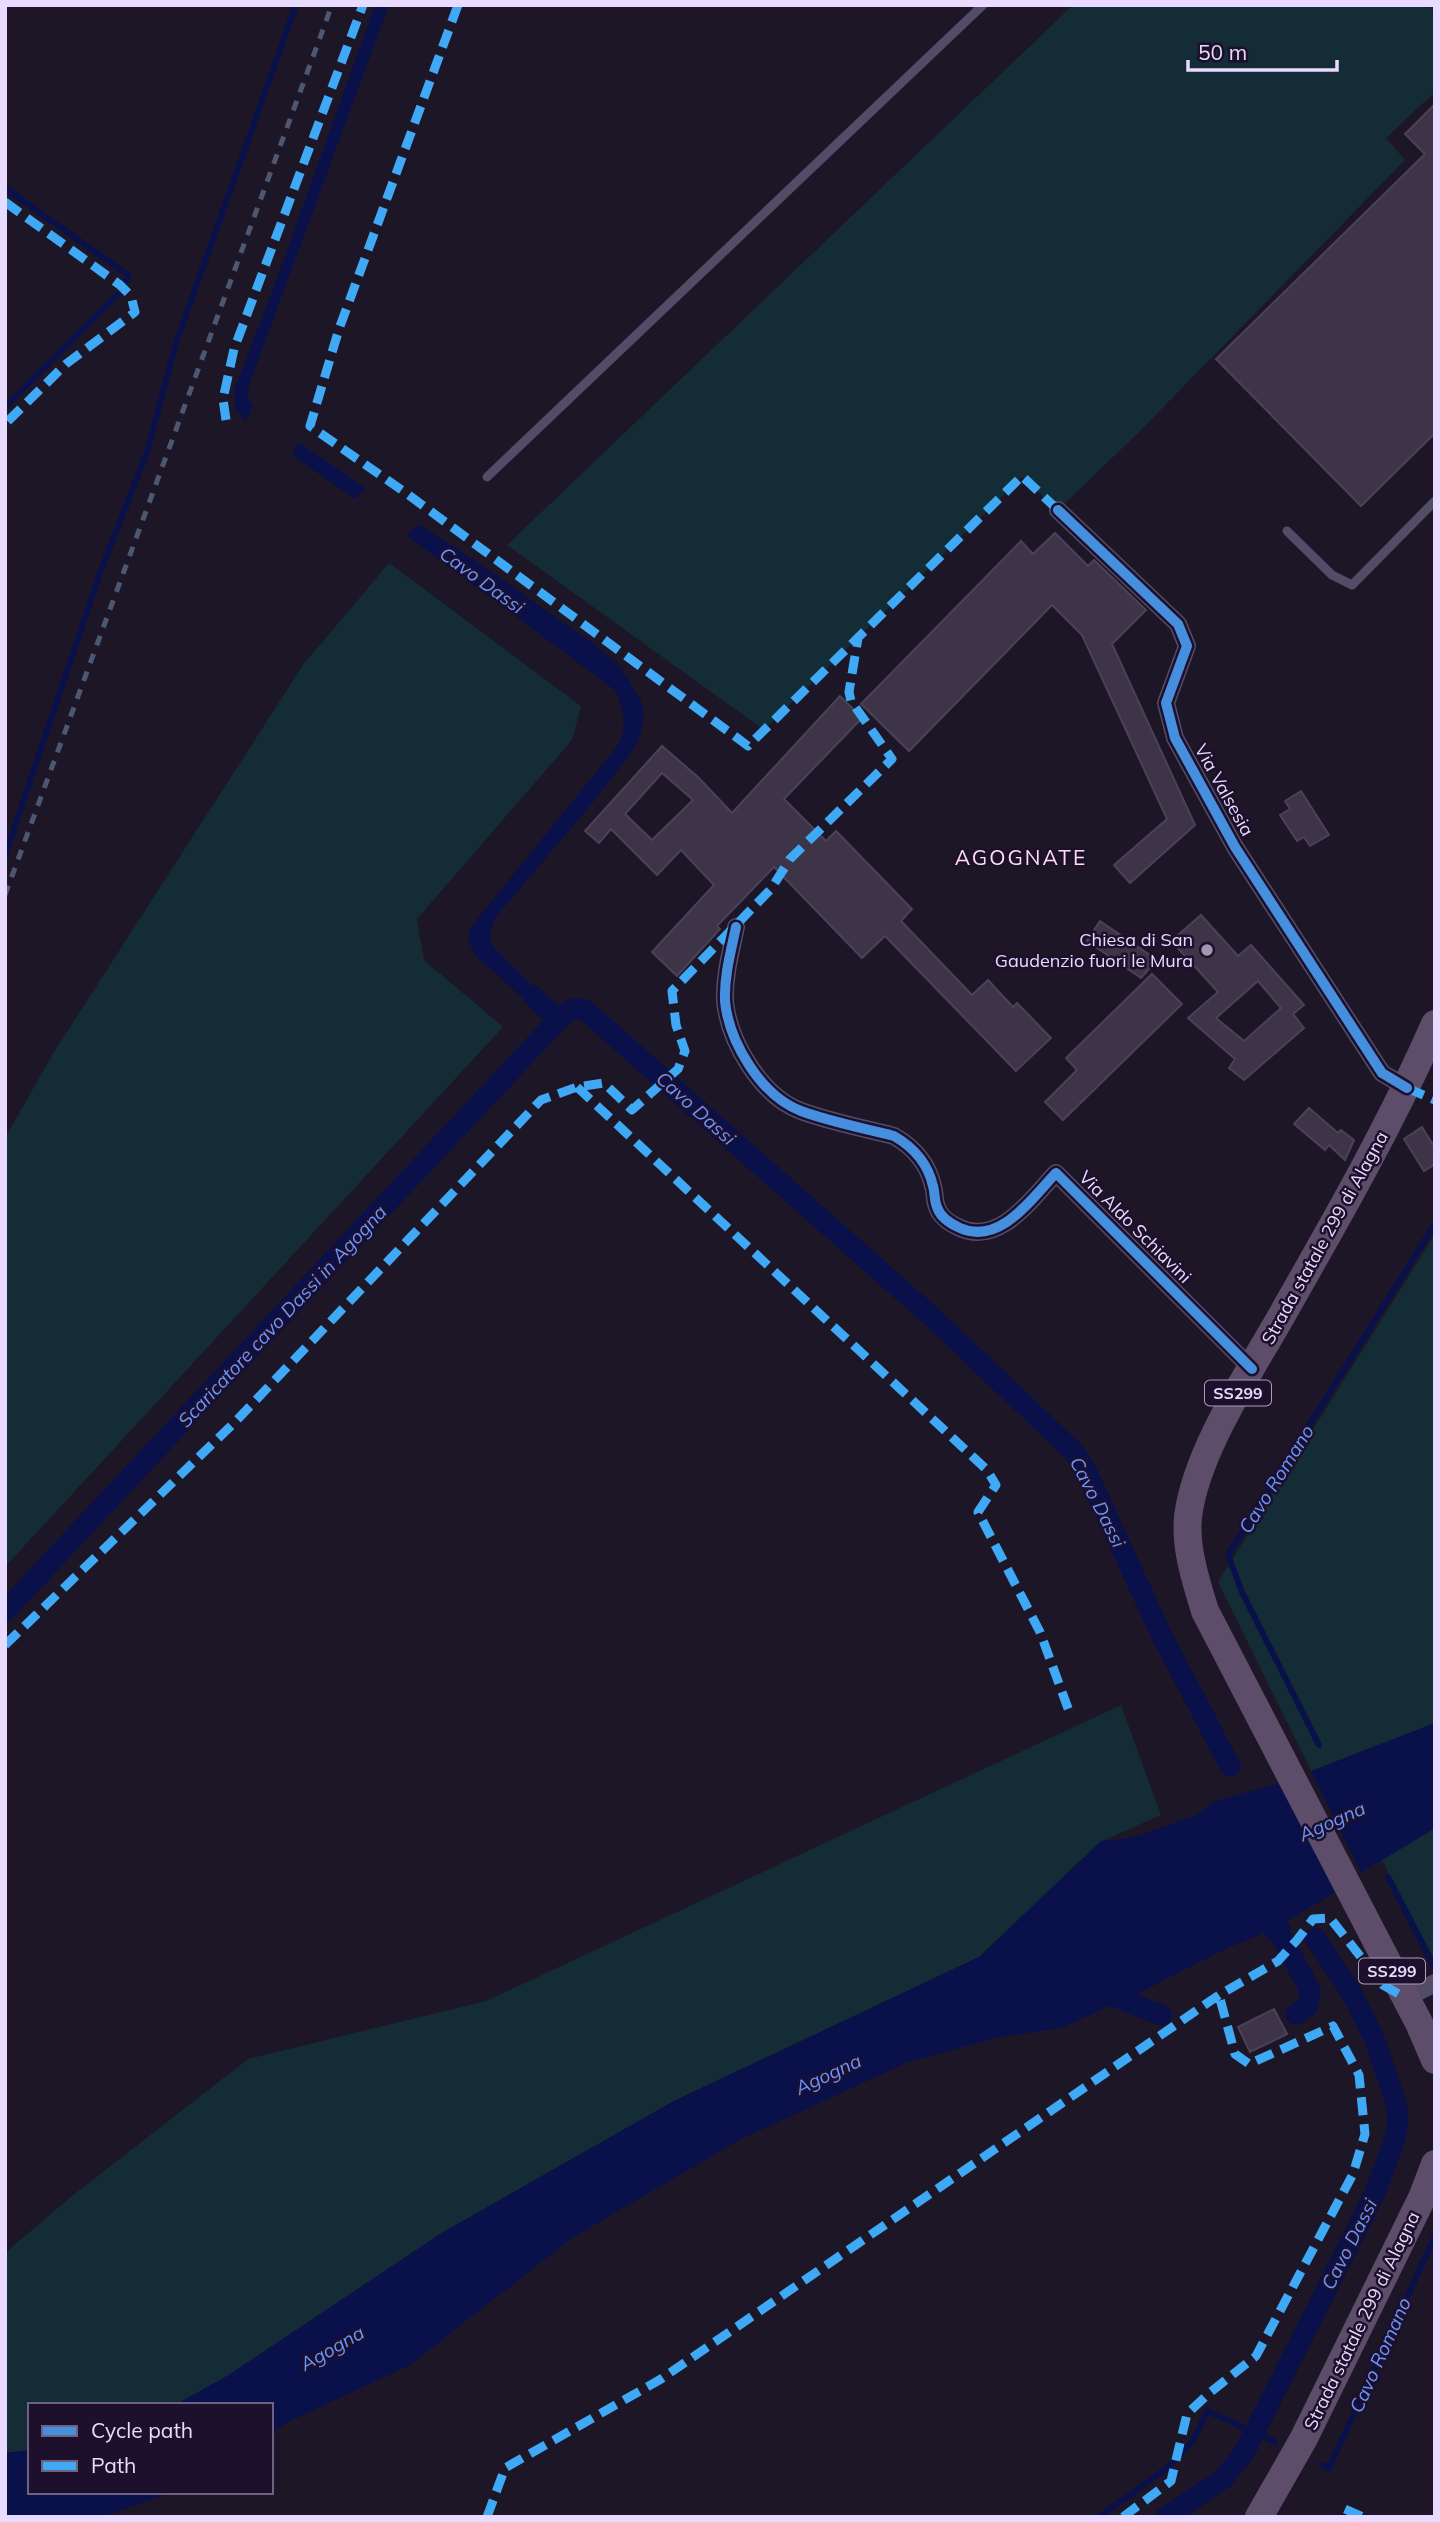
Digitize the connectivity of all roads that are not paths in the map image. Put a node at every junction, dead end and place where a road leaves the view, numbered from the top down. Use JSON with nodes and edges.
{"nodes":[{"id":1,"x":983,"y":5,"type":"edge"},
{"id":2,"x":487,"y":477,"type":"dead end"},
{"id":3,"x":1435,"y":501,"type":"edge"},
{"id":4,"x":1058,"y":510,"type":"dead end"},
{"id":5,"x":1287,"y":531,"type":"dead end"},
{"id":6,"x":736,"y":927,"type":"dead end"},
{"id":7,"x":1435,"y":1024,"type":"edge"},
{"id":8,"x":1407,"y":1088,"type":"junction"},
{"id":9,"x":1252,"y":1369,"type":"junction"},
{"id":10,"x":1435,"y":1983,"type":"edge"},
{"id":11,"x":1406,"y":1998,"type":"junction"},
{"id":12,"x":1435,"y":2060,"type":"edge"},
{"id":13,"x":1435,"y":2164,"type":"edge"},
{"id":14,"x":1304,"y":2438,"type":"junction"},
{"id":15,"x":1259,"y":2517,"type":"edge"},
{"id":16,"x":1277,"y":2517,"type":"edge"}],
"edges":[{"from":1,"to":2,"type":"lane"},
{"from":3,"to":5,"type":"lane"},
{"from":4,"to":8,"type":"street","name":"Via Valsesia"},
{"from":6,"to":9,"type":"street","name":"Via Aldo Schiavini"},
{"from":7,"to":8,"type":"main road","name":"Strada statale 299 di Alagna","number":"SS299"},
{"from":8,"to":9,"type":"main road","name":"Strada statale 299 di Alagna","number":"SS299"},
{"from":9,"to":11,"type":"main road","name":"Strada statale 299 di Alagna","number":"SS299"},
{"from":10,"to":11,"type":"street"},
{"from":11,"to":12,"type":"main road","name":"Strada statale 299 di Alagna","number":"SS299"},
{"from":13,"to":14,"type":"main road","name":"Strada statale 299 di Alagna"},
{"from":14,"to":15,"type":"main road","name":"Strada statale 299 di Alagna"},
{"from":14,"to":16,"type":"main road","name":"Strada statale 299 di Alagna"}]}
